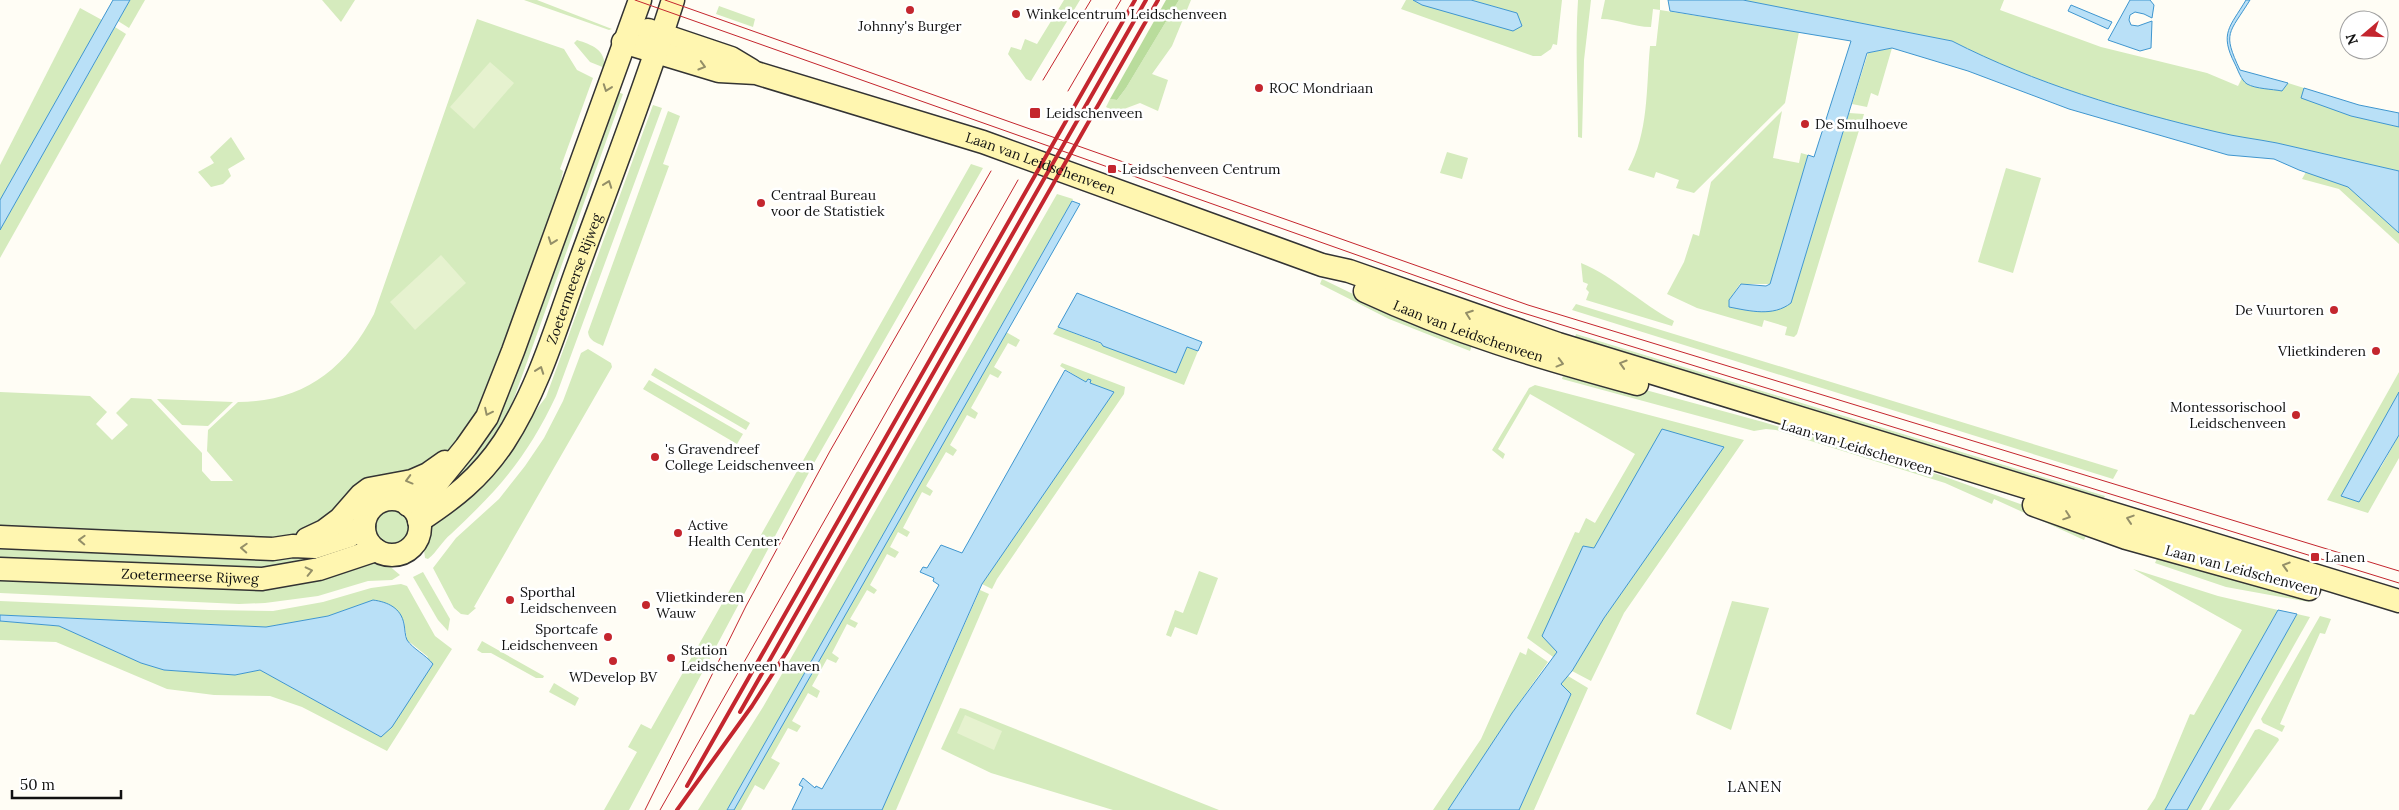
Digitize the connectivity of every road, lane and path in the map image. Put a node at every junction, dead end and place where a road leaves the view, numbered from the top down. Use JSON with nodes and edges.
{"nodes":[{"id":1,"x":640,"y":0,"type":"edge"},
{"id":2,"x":673,"y":0,"type":"edge"},
{"id":3,"x":627,"y":33,"type":"junction"},
{"id":4,"x":658,"y":44,"type":"junction"},
{"id":5,"x":1322,"y":265,"type":"junction"},
{"id":6,"x":466,"y":447,"type":"junction"},
{"id":7,"x":413,"y":513,"type":"junction"},
{"id":8,"x":364,"y":526,"type":"junction"},
{"id":9,"x":0,"y":537,"type":"edge"},
{"id":10,"x":293,"y":546,"type":"junction"},
{"id":11,"x":376,"y":550,"type":"junction"},
{"id":12,"x":0,"y":569,"type":"edge"},
{"id":13,"x":2399,"y":601,"type":"edge"},
{"id":14,"x":2399,"y":613,"type":"edge"}],
"edges":[{"from":1,"to":3,"type":"street"},
{"from":2,"to":4,"type":"street","name":"Zoetermeerse Rijweg"},
{"from":3,"to":4,"type":"street","name":"Laan van Leidschenveen"},
{"from":3,"to":6,"type":"street","one_way":true},
{"from":4,"to":5,"type":"street","name":"Laan van Leidschenveen"},
{"from":7,"to":4,"type":"street","name":"Zoetermeerse Rijweg","one_way":true},
{"from":13,"to":5,"type":"street","name":"Laan van Leidschenveen","one_way":true},
{"from":5,"to":14,"type":"street","name":"Laan van Leidschenveen","one_way":true},
{"from":6,"to":7,"type":"street"},
{"from":6,"to":10,"type":"street","one_way":true},
{"from":7,"to":8,"type":"street"},
{"from":7,"to":11,"type":"street"},
{"from":8,"to":10,"type":"street"},
{"from":8,"to":11,"type":"street"},
{"from":10,"to":9,"type":"street","one_way":true},
{"from":12,"to":11,"type":"street","name":"Zoetermeerse Rijweg","one_way":true}]}
